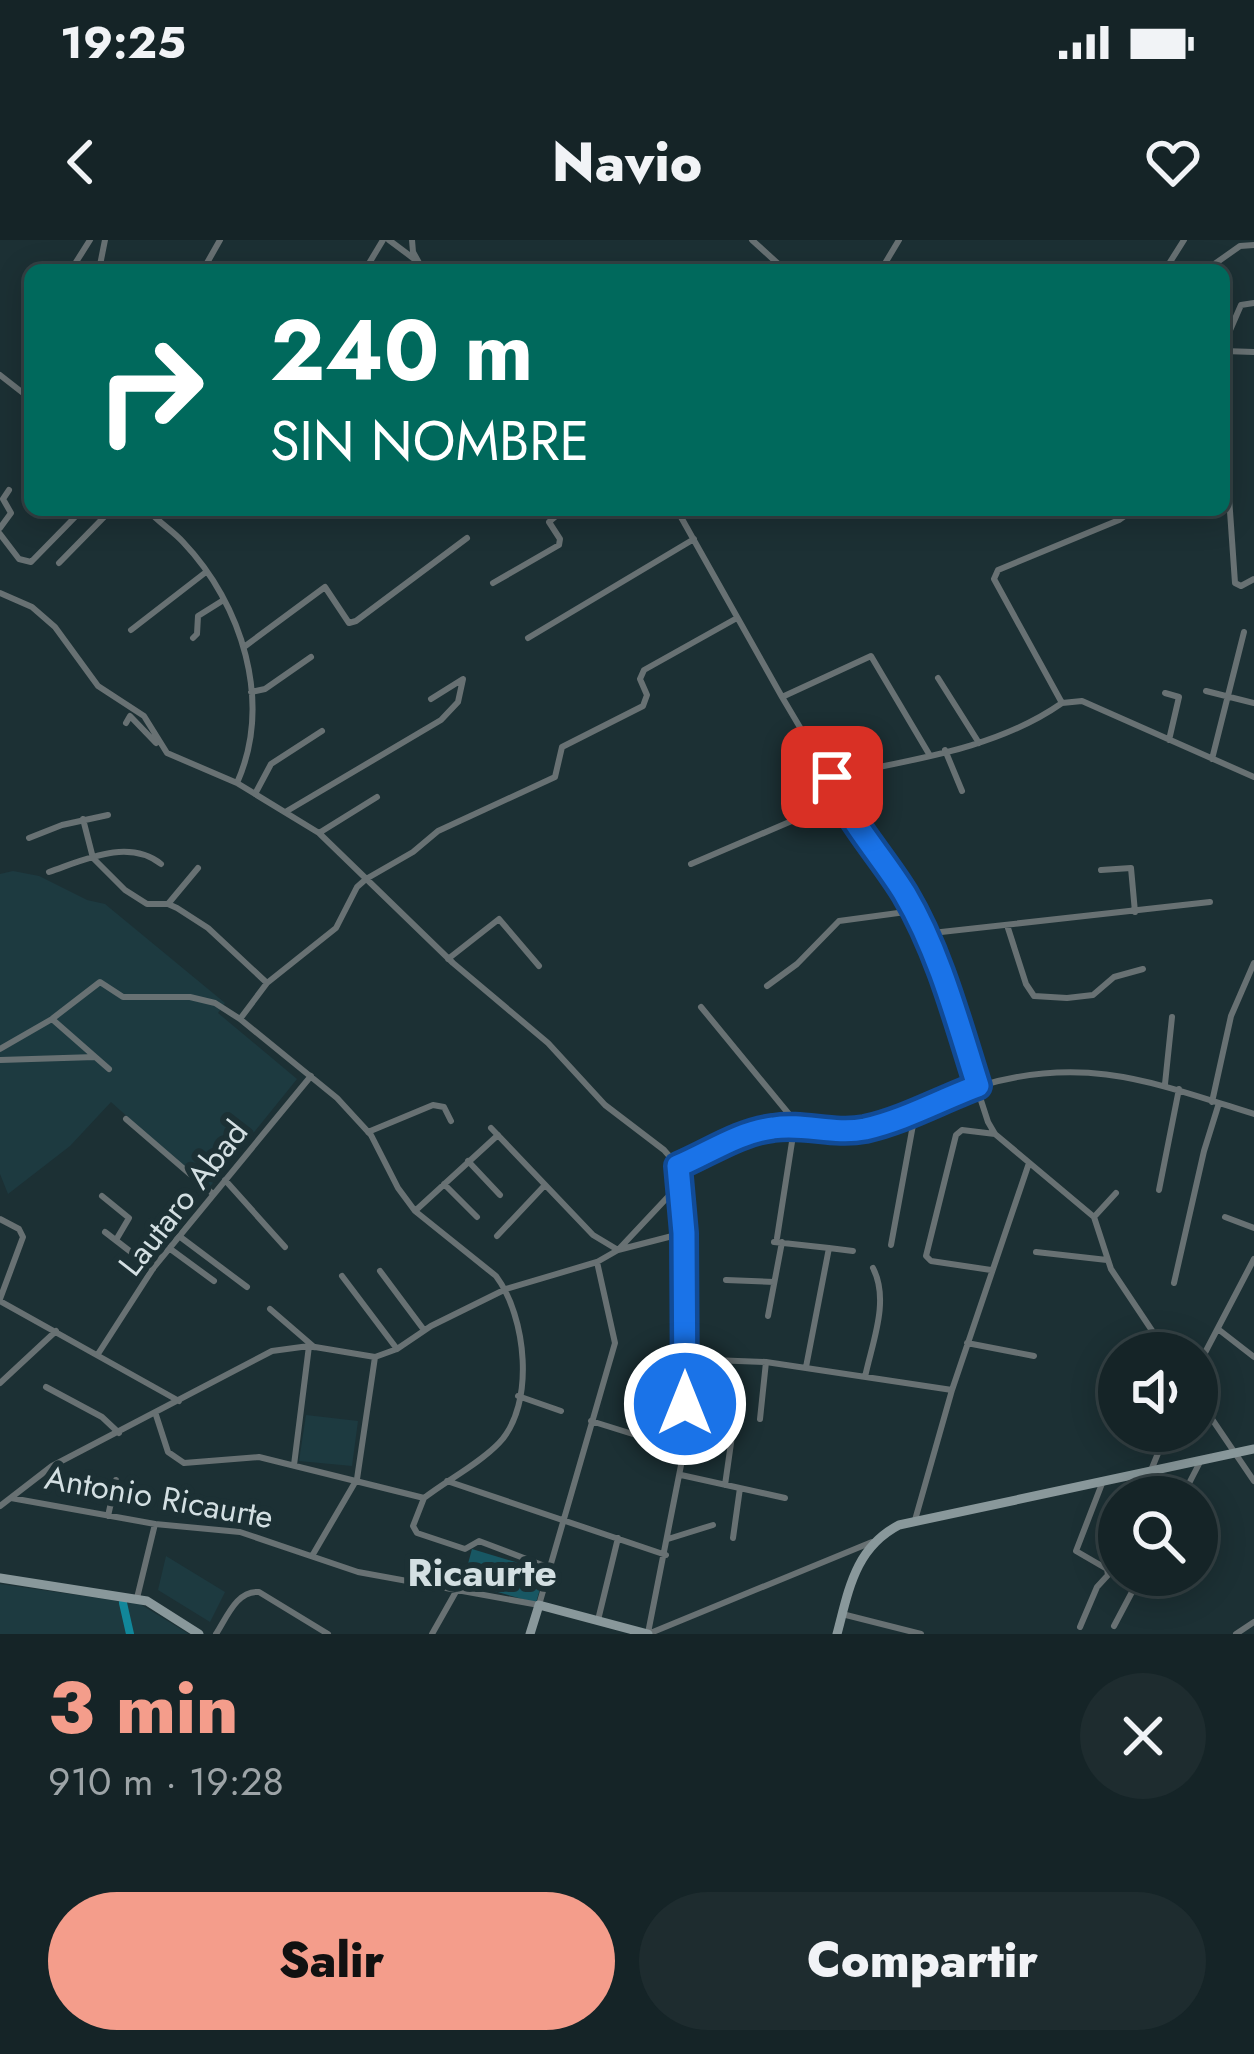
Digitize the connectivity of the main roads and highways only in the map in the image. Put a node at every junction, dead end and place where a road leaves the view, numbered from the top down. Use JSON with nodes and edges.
{"nodes":[{"id":1,"x":1254,"y":1449,"type":"edge"},
{"id":2,"x":0,"y":1578,"type":"edge"},
{"id":3,"x":199,"y":1634,"type":"edge"},
{"id":4,"x":530,"y":1634,"type":"edge"},
{"id":5,"x":648,"y":1634,"type":"edge"},
{"id":6,"x":837,"y":1634,"type":"edge"}],
"edges":[{"from":1,"to":6,"type":"main road"},
{"from":2,"to":3,"type":"main road"},
{"from":4,"to":5,"type":"main road","name":"Antonio Ricaurte"}]}
